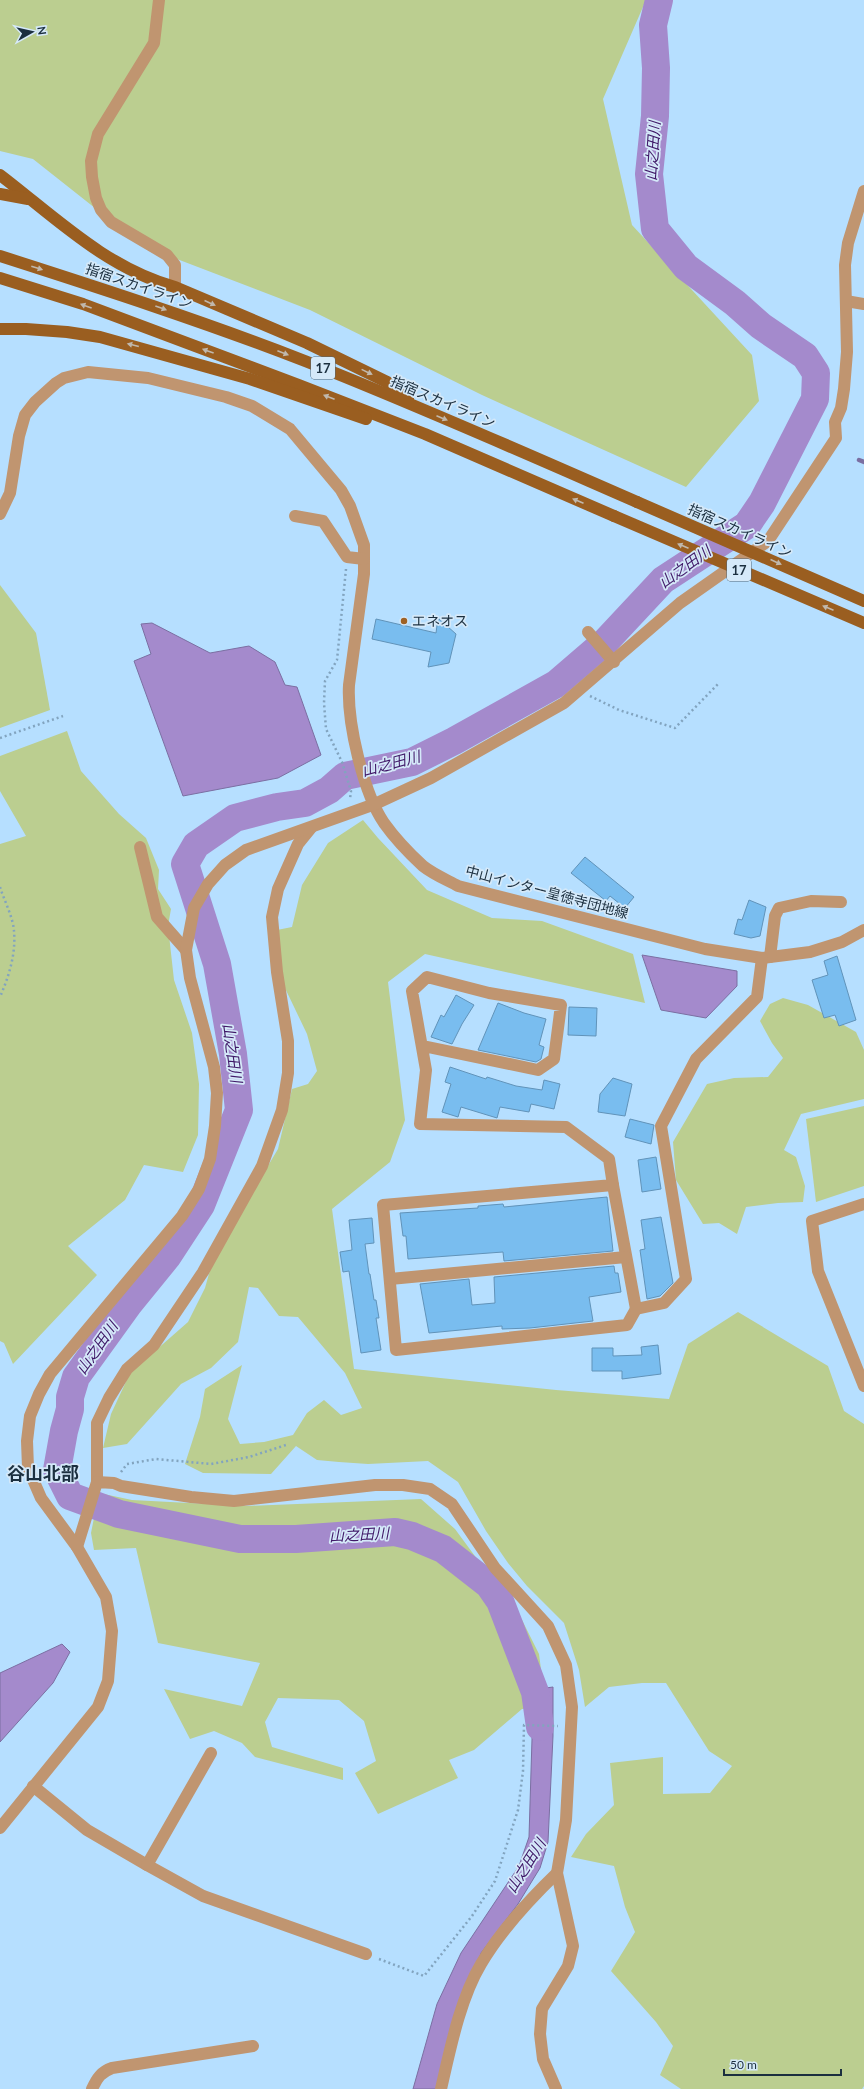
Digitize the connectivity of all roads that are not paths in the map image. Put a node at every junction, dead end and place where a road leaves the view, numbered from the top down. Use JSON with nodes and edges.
{"nodes":[{"id":1,"x":159,"y":0,"type":"edge"},
{"id":2,"x":0,"y":175,"type":"edge"},
{"id":3,"x":864,"y":191,"type":"edge"},
{"id":4,"x":0,"y":194,"type":"edge"},
{"id":5,"x":33,"y":200,"type":"junction"},
{"id":6,"x":0,"y":256,"type":"edge"},
{"id":7,"x":0,"y":278,"type":"edge"},
{"id":8,"x":175,"y":287,"type":"junction"},
{"id":9,"x":846,"y":301,"type":"junction"},
{"id":10,"x":864,"y":304,"type":"edge"},
{"id":11,"x":0,"y":329,"type":"edge"},
{"id":12,"x":416,"y":406,"type":"junction"},
{"id":13,"x":425,"y":434,"type":"junction"},
{"id":14,"x":0,"y":514,"type":"edge"},
{"id":15,"x":295,"y":516,"type":"dead end"},
{"id":16,"x":364,"y":559,"type":"junction"},
{"id":17,"x":864,"y":601,"type":"edge"},
{"id":18,"x":864,"y":623,"type":"edge"},
{"id":19,"x":588,"y":632,"type":"dead end"},
{"id":20,"x":614,"y":662,"type":"junction"},
{"id":21,"x":375,"y":804,"type":"junction"},
{"id":22,"x":312,"y":827,"type":"junction"},
{"id":23,"x":140,"y":847,"type":"dead end"},
{"id":24,"x":840,"y":902,"type":"dead end"},
{"id":25,"x":864,"y":930,"type":"edge"},
{"id":26,"x":187,"y":944,"type":"junction"},
{"id":27,"x":766,"y":957,"type":"junction"},
{"id":28,"x":423,"y":1046,"type":"junction"},
{"id":29,"x":613,"y":1185,"type":"junction"},
{"id":30,"x":864,"y":1204,"type":"edge"},
{"id":31,"x":626,"y":1257,"type":"junction"},
{"id":32,"x":390,"y":1279,"type":"junction"},
{"id":33,"x":636,"y":1309,"type":"junction"},
{"id":34,"x":864,"y":1386,"type":"edge"},
{"id":35,"x":97,"y":1482,"type":"junction"},
{"id":36,"x":77,"y":1547,"type":"junction"},
{"id":37,"x":212,"y":1753,"type":"dead end"},
{"id":38,"x":33,"y":1786,"type":"junction"},
{"id":39,"x":0,"y":1828,"type":"edge"},
{"id":40,"x":147,"y":1865,"type":"junction"},
{"id":41,"x":557,"y":1873,"type":"junction"},
{"id":42,"x":366,"y":1954,"type":"road end"},
{"id":43,"x":253,"y":2046,"type":"dead end"},
{"id":44,"x":92,"y":2089,"type":"edge"},
{"id":45,"x":441,"y":2089,"type":"edge"},
{"id":46,"x":556,"y":2089,"type":"edge"}],
"edges":[{"from":1,"to":8,"type":"street"},
{"from":2,"to":5,"type":"main road"},
{"from":3,"to":9,"type":"street"},
{"from":4,"to":5,"type":"main road"},
{"from":5,"to":8,"type":"main road"},
{"from":6,"to":12,"type":"main road","name":"指宿スカイライン","number":"17","one_way":true},
{"from":13,"to":7,"type":"main road","number":"17","one_way":true},
{"from":8,"to":12,"type":"main road","one_way":true},
{"from":9,"to":10,"type":"street"},
{"from":9,"to":20,"type":"street"},
{"from":13,"to":11,"type":"main road","one_way":true},
{"from":12,"to":17,"type":"main road","name":"指宿スカイライン","number":"17","one_way":true,"bridge":true},
{"from":18,"to":13,"type":"main road","number":"17","one_way":true,"bridge":true},
{"from":14,"to":16,"type":"street","name":"中山インター皇徳寺団地線"},
{"from":15,"to":16,"type":"street"},
{"from":16,"to":21,"type":"street","name":"中山インター皇徳寺団地線"},
{"from":19,"to":20,"type":"street"},
{"from":20,"to":21,"type":"street"},
{"from":21,"to":22,"type":"street"},
{"from":21,"to":27,"type":"street","name":"中山インター皇徳寺団地線"},
{"from":22,"to":26,"type":"street"},
{"from":22,"to":35,"type":"street"},
{"from":23,"to":26,"type":"street"},
{"from":24,"to":27,"type":"street"},
{"from":25,"to":27,"type":"street","name":"中山インター皇徳寺団地線"},
{"from":26,"to":36,"type":"street"},
{"from":27,"to":33,"type":"street"},
{"from":28,"to":28,"type":"street"},
{"from":28,"to":29,"type":"street"},
{"from":29,"to":31,"type":"street"},
{"from":29,"to":32,"type":"street"},
{"from":30,"to":34,"type":"street"},
{"from":31,"to":32,"type":"street"},
{"from":31,"to":33,"type":"street"},
{"from":32,"to":33,"type":"street"},
{"from":35,"to":36,"type":"street"},
{"from":35,"to":41,"type":"street"},
{"from":36,"to":38,"type":"street"},
{"from":37,"to":40,"type":"street"},
{"from":38,"to":39,"type":"street"},
{"from":38,"to":40,"type":"street"},
{"from":40,"to":42,"type":"street"},
{"from":41,"to":45,"type":"street"},
{"from":41,"to":46,"type":"street"},
{"from":43,"to":44,"type":"street"}]}
